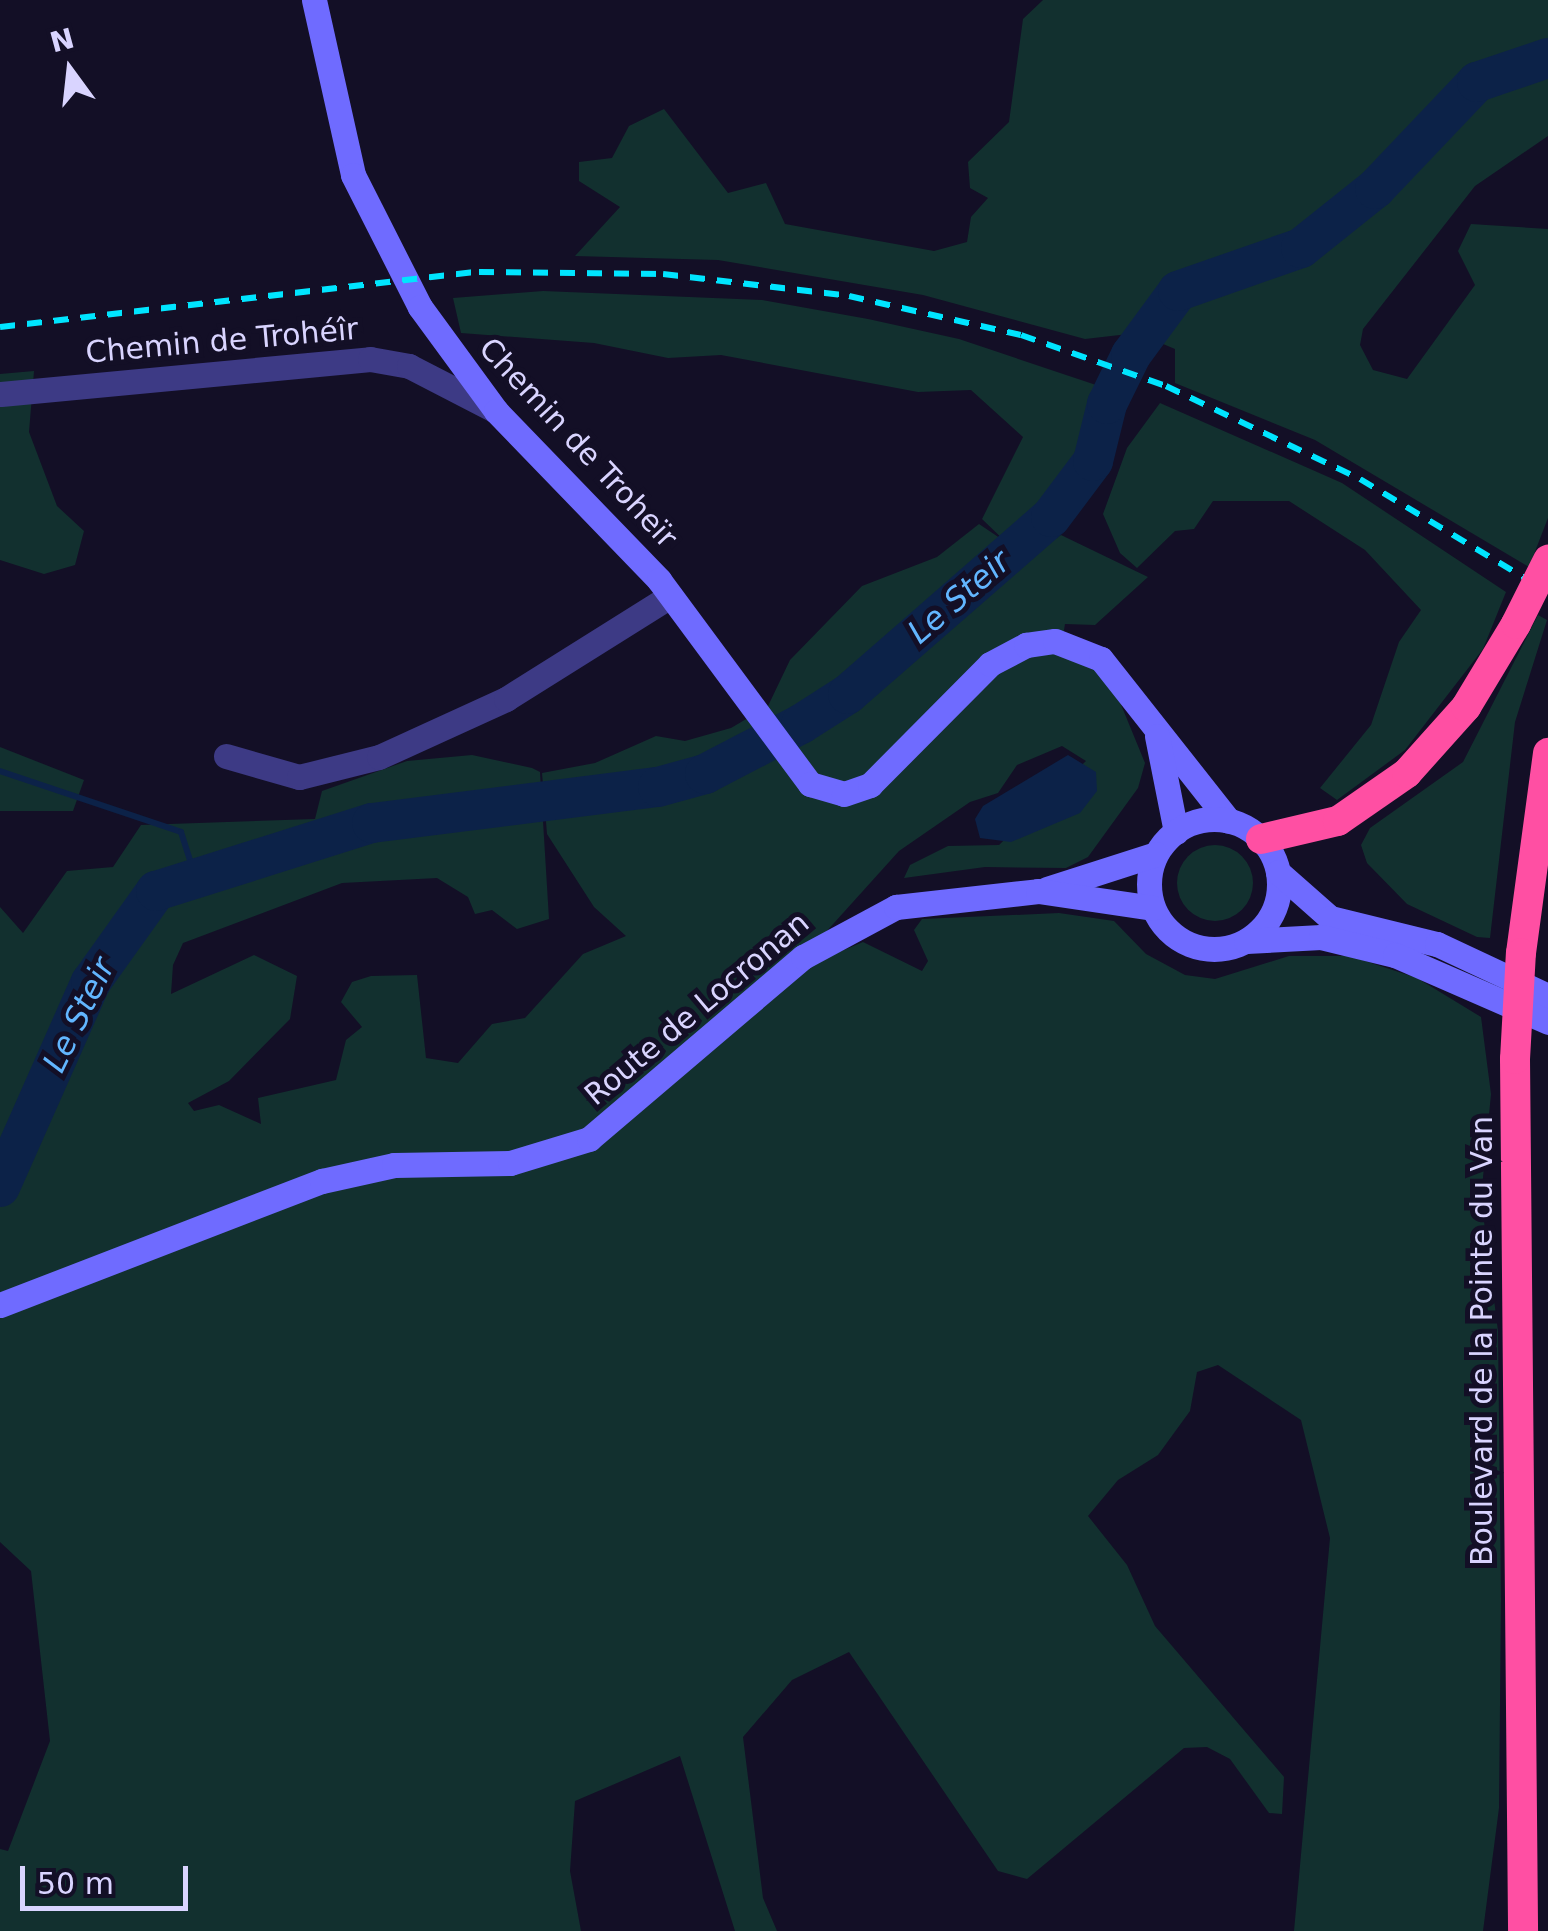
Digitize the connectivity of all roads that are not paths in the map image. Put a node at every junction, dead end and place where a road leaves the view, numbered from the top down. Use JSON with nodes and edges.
{"nodes":[{"id":1,"x":314,"y":0,"type":"edge"},
{"id":2,"x":1,"y":394,"type":"edge"},
{"id":3,"x":496,"y":410,"type":"junction"},
{"id":4,"x":1548,"y":560,"type":"edge"},
{"id":5,"x":670,"y":596,"type":"junction"},
{"id":6,"x":1152,"y":722,"type":"junction"},
{"id":7,"x":1548,"y":753,"type":"edge"},
{"id":8,"x":226,"y":756,"type":"dead end"},
{"id":9,"x":1229,"y":821,"type":"junction"},
{"id":10,"x":1176,"y":832,"type":"junction"},
{"id":11,"x":1261,"y":839,"type":"junction"},
{"id":12,"x":1156,"y":854,"type":"junction"},
{"id":13,"x":1278,"y":872,"type":"junction"},
{"id":14,"x":1038,"y":891,"type":"junction"},
{"id":15,"x":1152,"y":908,"type":"junction"},
{"id":16,"x":1246,"y":940,"type":"junction"},
{"id":17,"x":1548,"y":996,"type":"edge"},
{"id":18,"x":1548,"y":1022,"type":"edge"},
{"id":19,"x":0,"y":1304,"type":"edge"},
{"id":20,"x":1523,"y":1931,"type":"edge"}],
"edges":[{"from":1,"to":3,"type":"street","name":"Chemin de Troheïr"},
{"from":2,"to":3,"type":"street","name":"Chemin de Trohéîr"},
{"from":3,"to":5,"type":"street","name":"Chemin de Troheïr"},
{"from":4,"to":11,"type":"highway","bridge":true},
{"from":5,"to":6,"type":"street","name":"Chemin de Troheïr"},
{"from":5,"to":8,"type":"street","name":"Chemin de Troheïr"},
{"from":6,"to":9,"type":"street","name":"Chemin de Troheïr"},
{"from":6,"to":10,"type":"street","name":"Chemin de Troheïr"},
{"from":7,"to":20,"type":"highway","name":"Boulevard de la Pointe du Van","bridge":true},
{"from":9,"to":10,"type":"street"},
{"from":9,"to":11,"type":"street"},
{"from":10,"to":12,"type":"street"},
{"from":11,"to":13,"type":"street"},
{"from":12,"to":14,"type":"street","name":"Route de Locronan"},
{"from":12,"to":15,"type":"street"},
{"from":13,"to":16,"type":"street"},
{"from":13,"to":17,"type":"street"},
{"from":14,"to":15,"type":"street","name":"Route de Locronan"},
{"from":14,"to":19,"type":"street","name":"Route de Locronan"},
{"from":15,"to":16,"type":"street"},
{"from":16,"to":18,"type":"street"}]}
